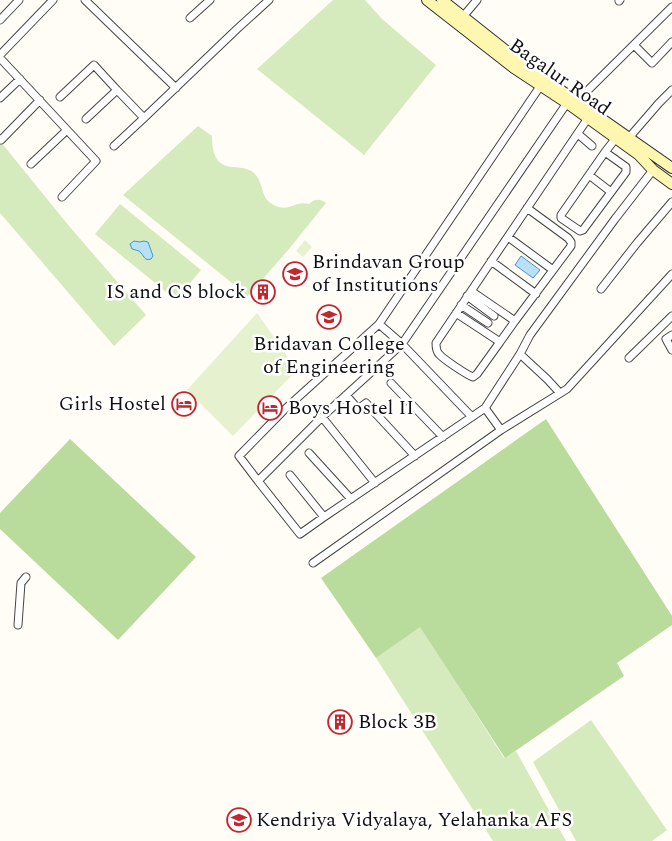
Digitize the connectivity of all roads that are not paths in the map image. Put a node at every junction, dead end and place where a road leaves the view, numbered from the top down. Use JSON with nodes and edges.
{"nodes":[{"id":1,"x":19,"y":0,"type":"edge"},
{"id":2,"x":53,"y":0,"type":"edge"},
{"id":3,"x":85,"y":0,"type":"edge"},
{"id":4,"x":210,"y":0,"type":"edge"},
{"id":5,"x":269,"y":0,"type":"edge"},
{"id":6,"x":427,"y":0,"type":"edge"},
{"id":7,"x":477,"y":0,"type":"edge"},
{"id":8,"x":446,"y":1,"type":"edge"},
{"id":9,"x":672,"y":7,"type":"edge"},
{"id":10,"x":190,"y":18,"type":"dead end"},
{"id":11,"x":0,"y":20,"type":"edge"},
{"id":12,"x":460,"y":20,"type":"junction"},
{"id":13,"x":672,"y":42,"type":"edge"},
{"id":14,"x":634,"y":45,"type":"junction"},
{"id":15,"x":0,"y":56,"type":"edge"},
{"id":16,"x":20,"y":79,"type":"junction"},
{"id":17,"x":541,"y":85,"type":"junction"},
{"id":18,"x":176,"y":88,"type":"junction"},
{"id":19,"x":117,"y":90,"type":"junction"},
{"id":20,"x":672,"y":90,"type":"edge"},
{"id":21,"x":60,"y":97,"type":"dead end"},
{"id":22,"x":0,"y":98,"type":"edge"},
{"id":23,"x":40,"y":100,"type":"junction"},
{"id":24,"x":574,"y":105,"type":"junction"},
{"id":25,"x":144,"y":118,"type":"junction"},
{"id":26,"x":588,"y":118,"type":"junction"},
{"id":27,"x":86,"y":119,"type":"dead end"},
{"id":28,"x":67,"y":130,"type":"junction"},
{"id":29,"x":578,"y":134,"type":"junction"},
{"id":30,"x":0,"y":139,"type":"edge"},
{"id":31,"x":622,"y":140,"type":"junction"},
{"id":32,"x":114,"y":146,"type":"dead end"},
{"id":33,"x":592,"y":146,"type":"dead end"},
{"id":34,"x":605,"y":152,"type":"junction"},
{"id":35,"x":31,"y":164,"type":"dead end"},
{"id":36,"x":672,"y":168,"type":"edge"},
{"id":37,"x":653,"y":170,"type":"junction"},
{"id":38,"x":589,"y":175,"type":"junction"},
{"id":39,"x":672,"y":184,"type":"edge"},
{"id":40,"x":611,"y":192,"type":"junction"},
{"id":41,"x":62,"y":197,"type":"dead end"},
{"id":42,"x":672,"y":202,"type":"edge"},
{"id":43,"x":527,"y":208,"type":"junction"},
{"id":44,"x":508,"y":237,"type":"junction"},
{"id":45,"x":491,"y":261,"type":"junction"},
{"id":46,"x":553,"y":270,"type":"junction"},
{"id":47,"x":672,"y":274,"type":"edge"},
{"id":48,"x":601,"y":289,"type":"dead end"},
{"id":49,"x":469,"y":294,"type":"junction"},
{"id":50,"x":536,"y":294,"type":"junction"},
{"id":51,"x":462,"y":305,"type":"junction"},
{"id":52,"x":456,"y":312,"type":"junction"},
{"id":53,"x":494,"y":316,"type":"dead end"},
{"id":54,"x":672,"y":316,"type":"edge"},
{"id":55,"x":515,"y":322,"type":"junction"},
{"id":56,"x":488,"y":323,"type":"dead end"},
{"id":57,"x":379,"y":324,"type":"junction"},
{"id":58,"x":672,"y":335,"type":"edge"},
{"id":59,"x":500,"y":342,"type":"junction"},
{"id":60,"x":402,"y":344,"type":"junction"},
{"id":61,"x":672,"y":350,"type":"edge"},
{"id":62,"x":520,"y":354,"type":"junction"},
{"id":63,"x":629,"y":358,"type":"dead end"},
{"id":64,"x":391,"y":383,"type":"dead end"},
{"id":65,"x":559,"y":392,"type":"junction"},
{"id":66,"x":346,"y":395,"type":"junction"},
{"id":67,"x":485,"y":408,"type":"junction"},
{"id":68,"x":322,"y":417,"type":"junction"},
{"id":69,"x":472,"y":417,"type":"junction"},
{"id":70,"x":501,"y":430,"type":"junction"},
{"id":71,"x":443,"y":437,"type":"junction"},
{"id":72,"x":309,"y":453,"type":"dead end"},
{"id":73,"x":415,"y":456,"type":"junction"},
{"id":74,"x":290,"y":475,"type":"dead end"},
{"id":75,"x":258,"y":481,"type":"junction"},
{"id":76,"x":375,"y":482,"type":"junction"},
{"id":77,"x":351,"y":499,"type":"junction"},
{"id":78,"x":324,"y":516,"type":"junction"},
{"id":79,"x":312,"y":563,"type":"dead end"},
{"id":80,"x":26,"y":577,"type":"dead end"},
{"id":81,"x":18,"y":625,"type":"dead end"}],
"edges":[{"from":1,"to":11,"type":"street"},
{"from":2,"to":15,"type":"street"},
{"from":3,"to":18,"type":"street"},
{"from":4,"to":10,"type":"street"},
{"from":5,"to":18,"type":"street"},
{"from":6,"to":12,"type":"main road","name":"Bagalur Road"},
{"from":7,"to":12,"type":"street"},
{"from":8,"to":12,"type":"main road","name":"Bagalur Road"},
{"from":9,"to":14,"type":"street"},
{"from":12,"to":17,"type":"main road","name":"Bagalur Road"},
{"from":12,"to":24,"type":"main road","name":"Bagalur Road"},
{"from":13,"to":14,"type":"street"},
{"from":14,"to":24,"type":"street"},
{"from":15,"to":16,"type":"street"},
{"from":16,"to":22,"type":"street"},
{"from":16,"to":23,"type":"street"},
{"from":17,"to":24,"type":"main road","name":"Bagalur Road"},
{"from":17,"to":57,"type":"street"},
{"from":18,"to":25,"type":"street"},
{"from":19,"to":21,"type":"street"},
{"from":19,"to":25,"type":"street"},
{"from":19,"to":27,"type":"street"},
{"from":20,"to":31,"type":"street"},
{"from":23,"to":28,"type":"street"},
{"from":23,"to":30,"type":"street"},
{"from":24,"to":26,"type":"main road","name":"Bagalur Road"},
{"from":24,"to":31,"type":"main road","name":"Bagalur Road"},
{"from":24,"to":60,"type":"street"},
{"from":25,"to":32,"type":"street"},
{"from":26,"to":29,"type":"street"},
{"from":26,"to":31,"type":"main road","name":"Bagalur Road"},
{"from":28,"to":35,"type":"street"},
{"from":28,"to":41,"type":"street"},
{"from":29,"to":33,"type":"street"},
{"from":29,"to":43,"type":"street"},
{"from":31,"to":34,"type":"street"},
{"from":31,"to":36,"type":"main road","name":"Bagalur Road"},
{"from":31,"to":37,"type":"main road","name":"Bagalur Road"},
{"from":34,"to":38,"type":"street"},
{"from":34,"to":40,"type":"street"},
{"from":37,"to":39,"type":"main road","name":"Bagalur Road"},
{"from":37,"to":62,"type":"street"},
{"from":38,"to":40,"type":"street"},
{"from":38,"to":40,"type":"street"},
{"from":42,"to":48,"type":"street"},
{"from":43,"to":44,"type":"street"},
{"from":43,"to":46,"type":"street"},
{"from":44,"to":45,"type":"street"},
{"from":44,"to":46,"type":"street"},
{"from":45,"to":49,"type":"street"},
{"from":45,"to":50,"type":"street"},
{"from":46,"to":50,"type":"street"},
{"from":47,"to":65,"type":"street"},
{"from":49,"to":51,"type":"street"},
{"from":49,"to":53,"type":"street"},
{"from":49,"to":55,"type":"street"},
{"from":50,"to":55,"type":"street"},
{"from":51,"to":52,"type":"street"},
{"from":51,"to":56,"type":"street"},
{"from":52,"to":59,"type":"street"},
{"from":52,"to":59,"type":"street"},
{"from":54,"to":63,"type":"street"},
{"from":55,"to":59,"type":"street"},
{"from":57,"to":60,"type":"street"},
{"from":57,"to":75,"type":"street"},
{"from":58,"to":61,"type":"street"},
{"from":60,"to":66,"type":"street"},
{"from":60,"to":69,"type":"street"},
{"from":62,"to":65,"type":"street"},
{"from":62,"to":67,"type":"street"},
{"from":64,"to":71,"type":"street"},
{"from":65,"to":70,"type":"street"},
{"from":66,"to":68,"type":"street"},
{"from":66,"to":73,"type":"street"},
{"from":67,"to":69,"type":"street"},
{"from":67,"to":70,"type":"street"},
{"from":68,"to":75,"type":"street"},
{"from":68,"to":76,"type":"street"},
{"from":69,"to":71,"type":"street"},
{"from":70,"to":79,"type":"street"},
{"from":71,"to":73,"type":"street"},
{"from":72,"to":77,"type":"street"},
{"from":73,"to":76,"type":"street"},
{"from":74,"to":78,"type":"street"},
{"from":75,"to":78,"type":"street"},
{"from":76,"to":77,"type":"street"},
{"from":77,"to":78,"type":"street"},
{"from":80,"to":81,"type":"street"}]}
